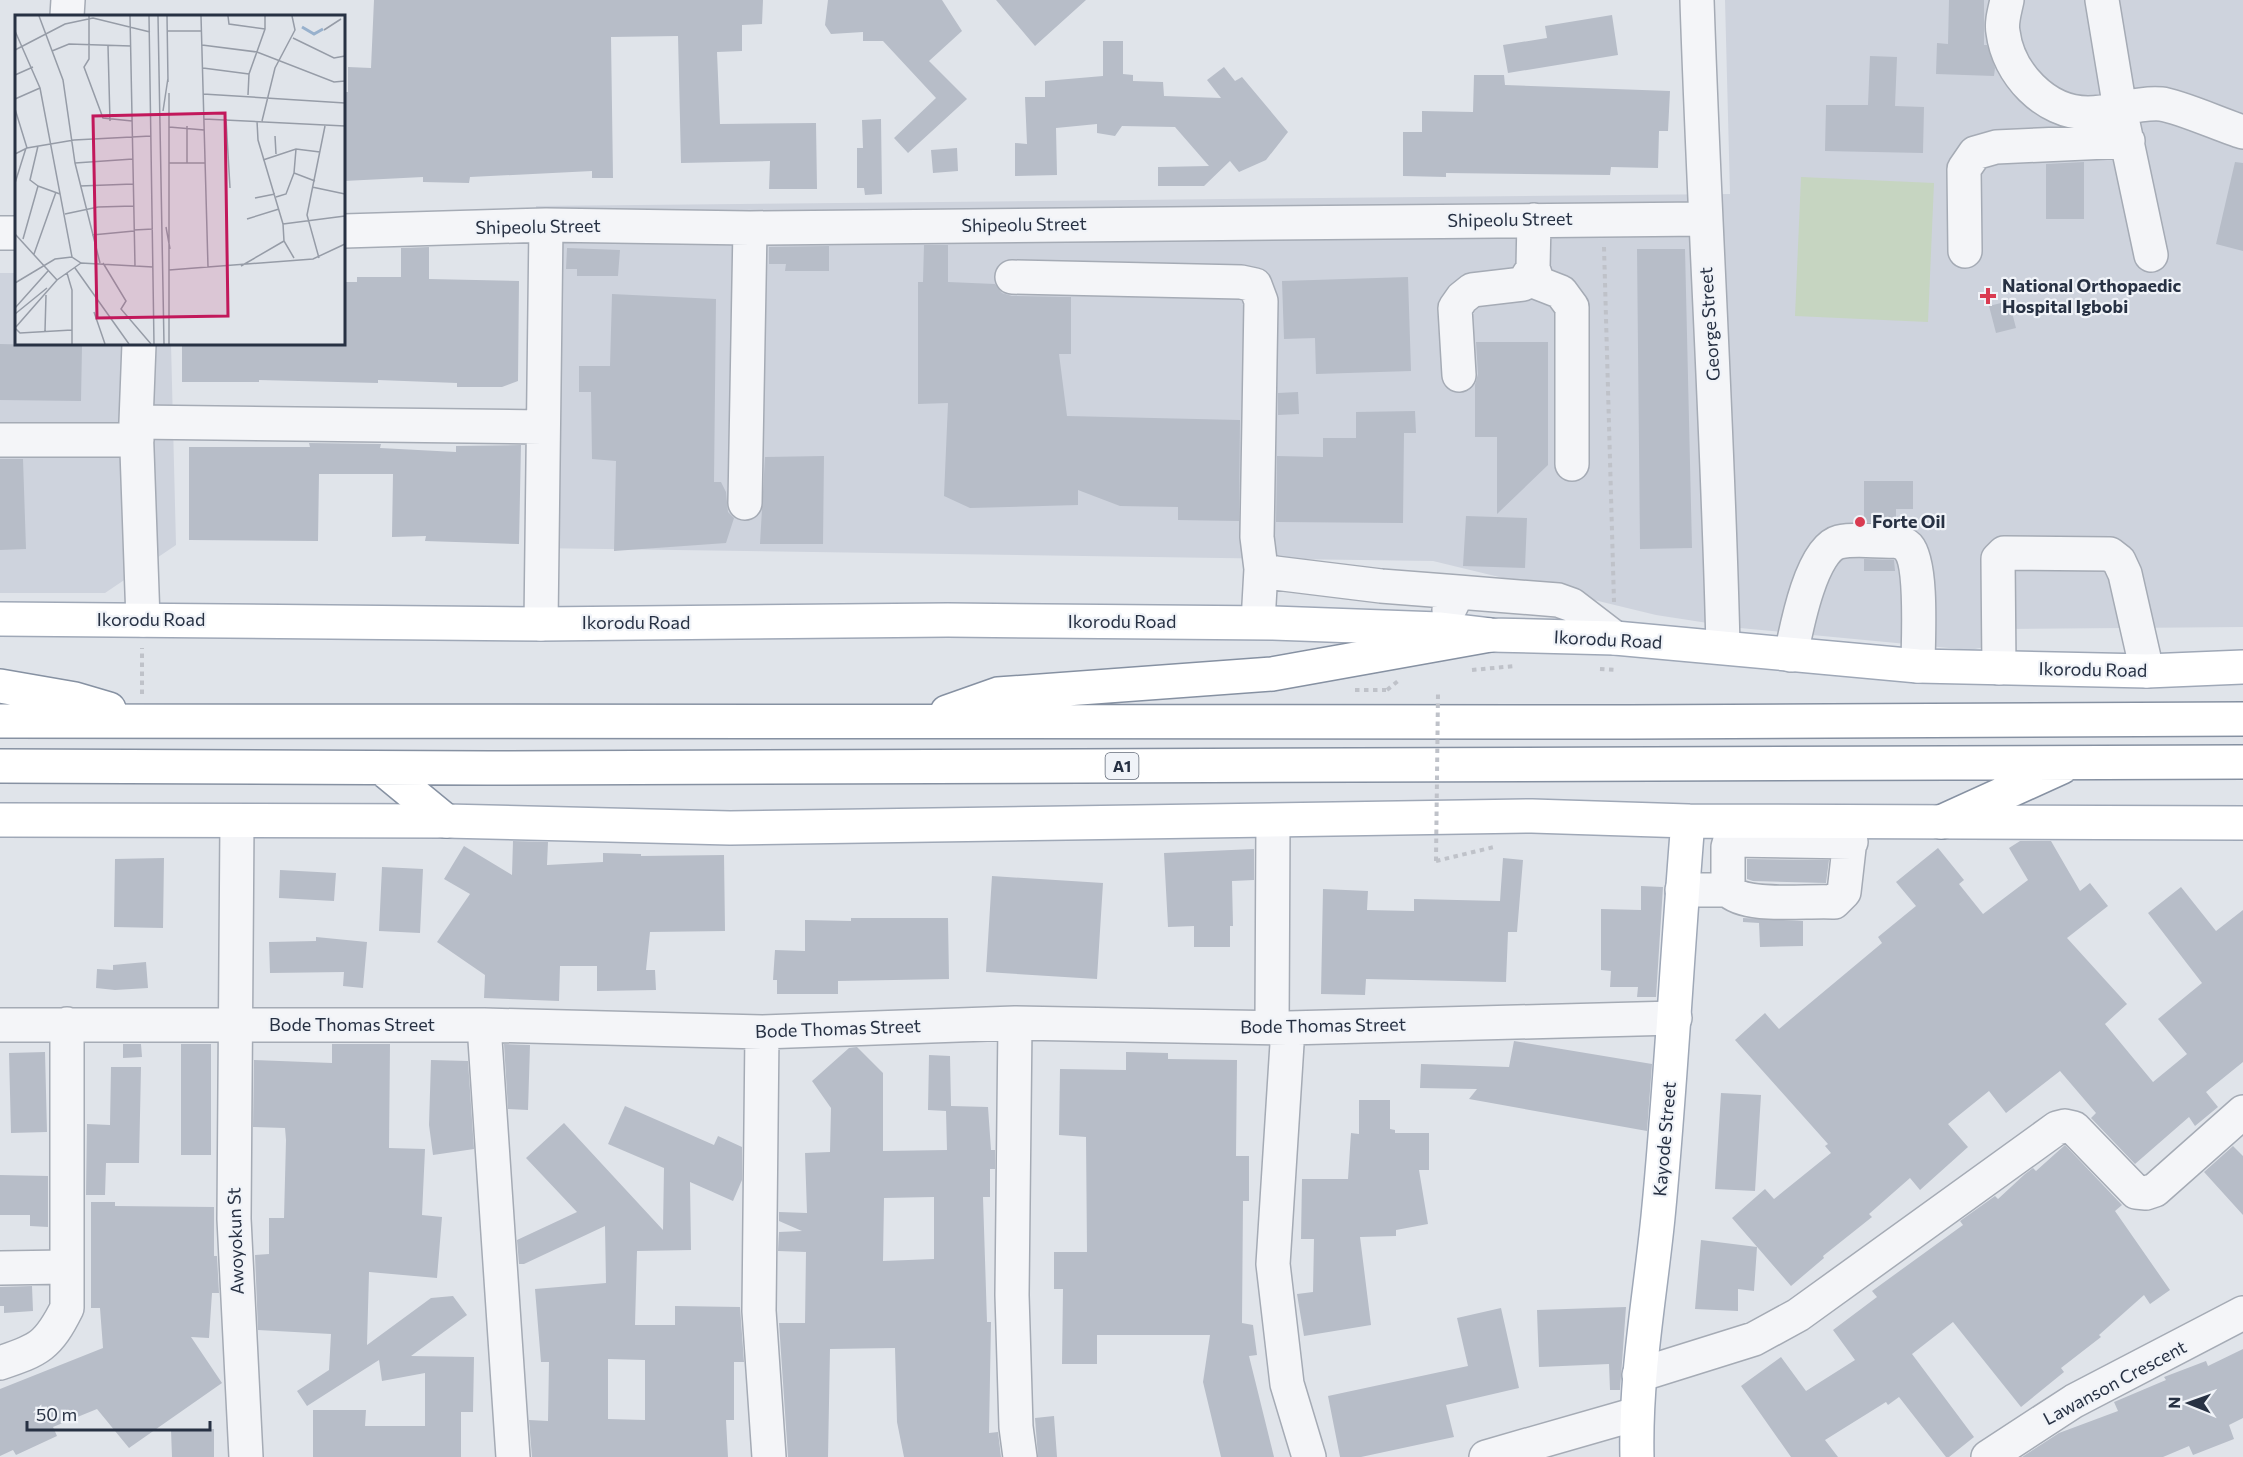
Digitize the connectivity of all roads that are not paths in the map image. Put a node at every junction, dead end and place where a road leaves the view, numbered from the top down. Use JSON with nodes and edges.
{"nodes":[{"id":1,"x":68,"y":0,"type":"edge"},
{"id":2,"x":1697,"y":0,"type":"edge"},
{"id":3,"x":2007,"y":0,"type":"edge"},
{"id":4,"x":2102,"y":0,"type":"edge"},
{"id":5,"x":67,"y":15,"type":"edge"},
{"id":6,"x":2120,"y":109,"type":"junction"},
{"id":7,"x":2243,"y":132,"type":"edge"},
{"id":8,"x":2128,"y":141,"type":"junction"},
{"id":9,"x":1704,"y":219,"type":"junction"},
{"id":10,"x":1534,"y":220,"type":"junction"},
{"id":11,"x":546,"y":225,"type":"junction"},
{"id":12,"x":750,"y":228,"type":"junction"},
{"id":13,"x":345,"y":231,"type":"edge"},
{"id":14,"x":1965,"y":251,"type":"dead end"},
{"id":15,"x":2151,"y":255,"type":"dead end"},
{"id":16,"x":1533,"y":268,"type":"junction"},
{"id":17,"x":1012,"y":277,"type":"dead end"},
{"id":18,"x":139,"y":345,"type":"edge"},
{"id":19,"x":1459,"y":375,"type":"dead end"},
{"id":20,"x":542,"y":427,"type":"junction"},
{"id":21,"x":137,"y":431,"type":"junction"},
{"id":22,"x":0,"y":440,"type":"edge"},
{"id":23,"x":1572,"y":464,"type":"dead end"},
{"id":24,"x":745,"y":503,"type":"dead end"},
{"id":25,"x":1261,"y":569,"type":"junction"},
{"id":26,"x":1458,"y":592,"type":"junction"},
{"id":27,"x":0,"y":619,"type":"edge"},
{"id":28,"x":143,"y":620,"type":"junction"},
{"id":29,"x":1258,"y":622,"type":"junction"},
{"id":30,"x":541,"y":624,"type":"junction"},
{"id":31,"x":1439,"y":629,"type":"junction"},
{"id":32,"x":1490,"y":635,"type":"junction"},
{"id":33,"x":1723,"y":647,"type":"junction"},
{"id":34,"x":1616,"y":654,"type":"junction"},
{"id":35,"x":1791,"y":655,"type":"junction"},
{"id":36,"x":1918,"y":666,"type":"junction"},
{"id":37,"x":1999,"y":668,"type":"junction"},
{"id":38,"x":2243,"y":668,"type":"edge"},
{"id":39,"x":2147,"y":671,"type":"junction"},
{"id":40,"x":0,"y":686,"type":"edge"},
{"id":41,"x":2243,"y":719,"type":"edge"},
{"id":42,"x":142,"y":720,"type":"junction"},
{"id":43,"x":924,"y":720,"type":"junction"},
{"id":44,"x":0,"y":721,"type":"edge"},
{"id":45,"x":2075,"y":761,"type":"junction"},
{"id":46,"x":2243,"y":762,"type":"edge"},
{"id":47,"x":0,"y":766,"type":"edge"},
{"id":48,"x":383,"y":769,"type":"junction"},
{"id":49,"x":0,"y":820,"type":"edge"},
{"id":50,"x":446,"y":821,"type":"junction"},
{"id":51,"x":1273,"y":821,"type":"junction"},
{"id":52,"x":1688,"y":821,"type":"junction"},
{"id":53,"x":237,"y":822,"type":"junction"},
{"id":54,"x":1941,"y":822,"type":"junction"},
{"id":55,"x":2243,"y":823,"type":"edge"},
{"id":56,"x":1851,"y":832,"type":"junction"},
{"id":57,"x":1682,"y":890,"type":"junction"},
{"id":58,"x":1728,"y":890,"type":"junction"},
{"id":59,"x":1675,"y":1018,"type":"junction"},
{"id":60,"x":1015,"y":1023,"type":"junction"},
{"id":61,"x":67,"y":1024,"type":"junction"},
{"id":62,"x":0,"y":1025,"type":"edge"},
{"id":63,"x":235,"y":1025,"type":"junction"},
{"id":64,"x":484,"y":1025,"type":"junction"},
{"id":65,"x":1280,"y":1028,"type":"junction"},
{"id":66,"x":762,"y":1032,"type":"junction"},
{"id":67,"x":2243,"y":1112,"type":"edge"},
{"id":68,"x":65,"y":1267,"type":"junction"},
{"id":69,"x":0,"y":1268,"type":"edge"},
{"id":70,"x":2243,"y":1312,"type":"edge"},
{"id":71,"x":0,"y":1363,"type":"edge"},
{"id":72,"x":1639,"y":1375,"type":"junction"},
{"id":73,"x":1636,"y":1414,"type":"junction"},
{"id":74,"x":246,"y":1457,"type":"edge"},
{"id":75,"x":513,"y":1457,"type":"edge"},
{"id":76,"x":769,"y":1457,"type":"edge"},
{"id":77,"x":1020,"y":1457,"type":"edge"},
{"id":78,"x":1309,"y":1457,"type":"edge"},
{"id":79,"x":1486,"y":1457,"type":"edge"},
{"id":80,"x":1637,"y":1457,"type":"edge"},
{"id":81,"x":1988,"y":1457,"type":"edge"}],
"edges":[{"from":1,"to":5,"type":"street"},
{"from":2,"to":9,"type":"street","name":"George Street"},
{"from":3,"to":6,"type":"street"},
{"from":4,"to":6,"type":"street"},
{"from":6,"to":7,"type":"street"},
{"from":6,"to":8,"type":"street"},
{"from":8,"to":14,"type":"street"},
{"from":8,"to":15,"type":"street"},
{"from":9,"to":10,"type":"street","name":"Shipeolu Street"},
{"from":9,"to":33,"type":"street","name":"George Street"},
{"from":10,"to":12,"type":"street","name":"Shipeolu Street"},
{"from":10,"to":16,"type":"street"},
{"from":11,"to":12,"type":"street","name":"Shipeolu Street"},
{"from":11,"to":13,"type":"street","name":"Shipeolu Street"},
{"from":11,"to":20,"type":"street"},
{"from":12,"to":24,"type":"street"},
{"from":16,"to":19,"type":"street"},
{"from":16,"to":23,"type":"street"},
{"from":17,"to":25,"type":"street"},
{"from":18,"to":21,"type":"street"},
{"from":20,"to":21,"type":"street"},
{"from":20,"to":30,"type":"street"},
{"from":21,"to":22,"type":"street"},
{"from":21,"to":28,"type":"street"},
{"from":25,"to":26,"type":"street"},
{"from":25,"to":29,"type":"street"},
{"from":26,"to":31,"type":"street"},
{"from":26,"to":34,"type":"street"},
{"from":27,"to":28,"type":"main road","name":"Ikorodu Road"},
{"from":28,"to":30,"type":"main road","name":"Ikorodu Road"},
{"from":29,"to":30,"type":"main road","name":"Ikorodu Road"},
{"from":29,"to":31,"type":"main road","name":"Ikorodu Road"},
{"from":31,"to":32,"type":"main road","name":"Ikorodu Road"},
{"from":32,"to":34,"type":"main road","name":"Ikorodu Road"},
{"from":32,"to":43,"type":"main road"},
{"from":33,"to":34,"type":"main road","name":"Ikorodu Road"},
{"from":33,"to":35,"type":"main road","name":"Ikorodu Road"},
{"from":35,"to":36,"type":"main road","name":"Ikorodu Road"},
{"from":35,"to":36,"type":"street"},
{"from":36,"to":37,"type":"main road","name":"Ikorodu Road"},
{"from":37,"to":39,"type":"main road","name":"Ikorodu Road"},
{"from":37,"to":39,"type":"street"},
{"from":38,"to":39,"type":"main road","name":"Ikorodu Road"},
{"from":40,"to":42,"type":"main road"},
{"from":41,"to":43,"type":"main road"},
{"from":42,"to":43,"type":"main road"},
{"from":42,"to":44,"type":"main road"},
{"from":45,"to":46,"type":"main road","number":"A1"},
{"from":45,"to":48,"type":"main road","number":"A1"},
{"from":45,"to":54,"type":"main road"},
{"from":47,"to":48,"type":"main road","number":"A1"},
{"from":48,"to":50,"type":"main road"},
{"from":49,"to":53,"type":"main road"},
{"from":50,"to":51,"type":"main road"},
{"from":50,"to":53,"type":"main road"},
{"from":51,"to":52,"type":"main road"},
{"from":51,"to":65,"type":"street"},
{"from":52,"to":56,"type":"main road"},
{"from":52,"to":57,"type":"main road","name":"Kayode Street"},
{"from":53,"to":63,"type":"street","name":"Awoyokun St"},
{"from":54,"to":55,"type":"main road"},
{"from":54,"to":56,"type":"main road"},
{"from":56,"to":58,"type":"street"},
{"from":56,"to":58,"type":"street"},
{"from":57,"to":58,"type":"street"},
{"from":57,"to":59,"type":"main road","name":"Kayode Street"},
{"from":59,"to":65,"type":"street","name":"Bode Thomas Street"},
{"from":59,"to":72,"type":"main road","name":"Kayode Street"},
{"from":60,"to":65,"type":"street","name":"Bode Thomas Street"},
{"from":60,"to":66,"type":"street","name":"Bode Thomas Street"},
{"from":60,"to":77,"type":"street"},
{"from":61,"to":62,"type":"street","name":"Bode Thomas Street"},
{"from":61,"to":63,"type":"street","name":"Bode Thomas Street"},
{"from":61,"to":68,"type":"street"},
{"from":63,"to":64,"type":"street","name":"Bode Thomas Street"},
{"from":63,"to":74,"type":"street","name":"Awoyokun St"},
{"from":64,"to":66,"type":"street","name":"Bode Thomas Street"},
{"from":64,"to":75,"type":"street"},
{"from":65,"to":78,"type":"street"},
{"from":66,"to":76,"type":"street"},
{"from":67,"to":72,"type":"street"},
{"from":68,"to":69,"type":"street"},
{"from":68,"to":71,"type":"street"},
{"from":70,"to":81,"type":"street","name":"Lawanson Crescent"},
{"from":72,"to":73,"type":"main road","name":"Kayode Street"},
{"from":73,"to":79,"type":"street"},
{"from":73,"to":80,"type":"main road","name":"Kayode Street"}]}
